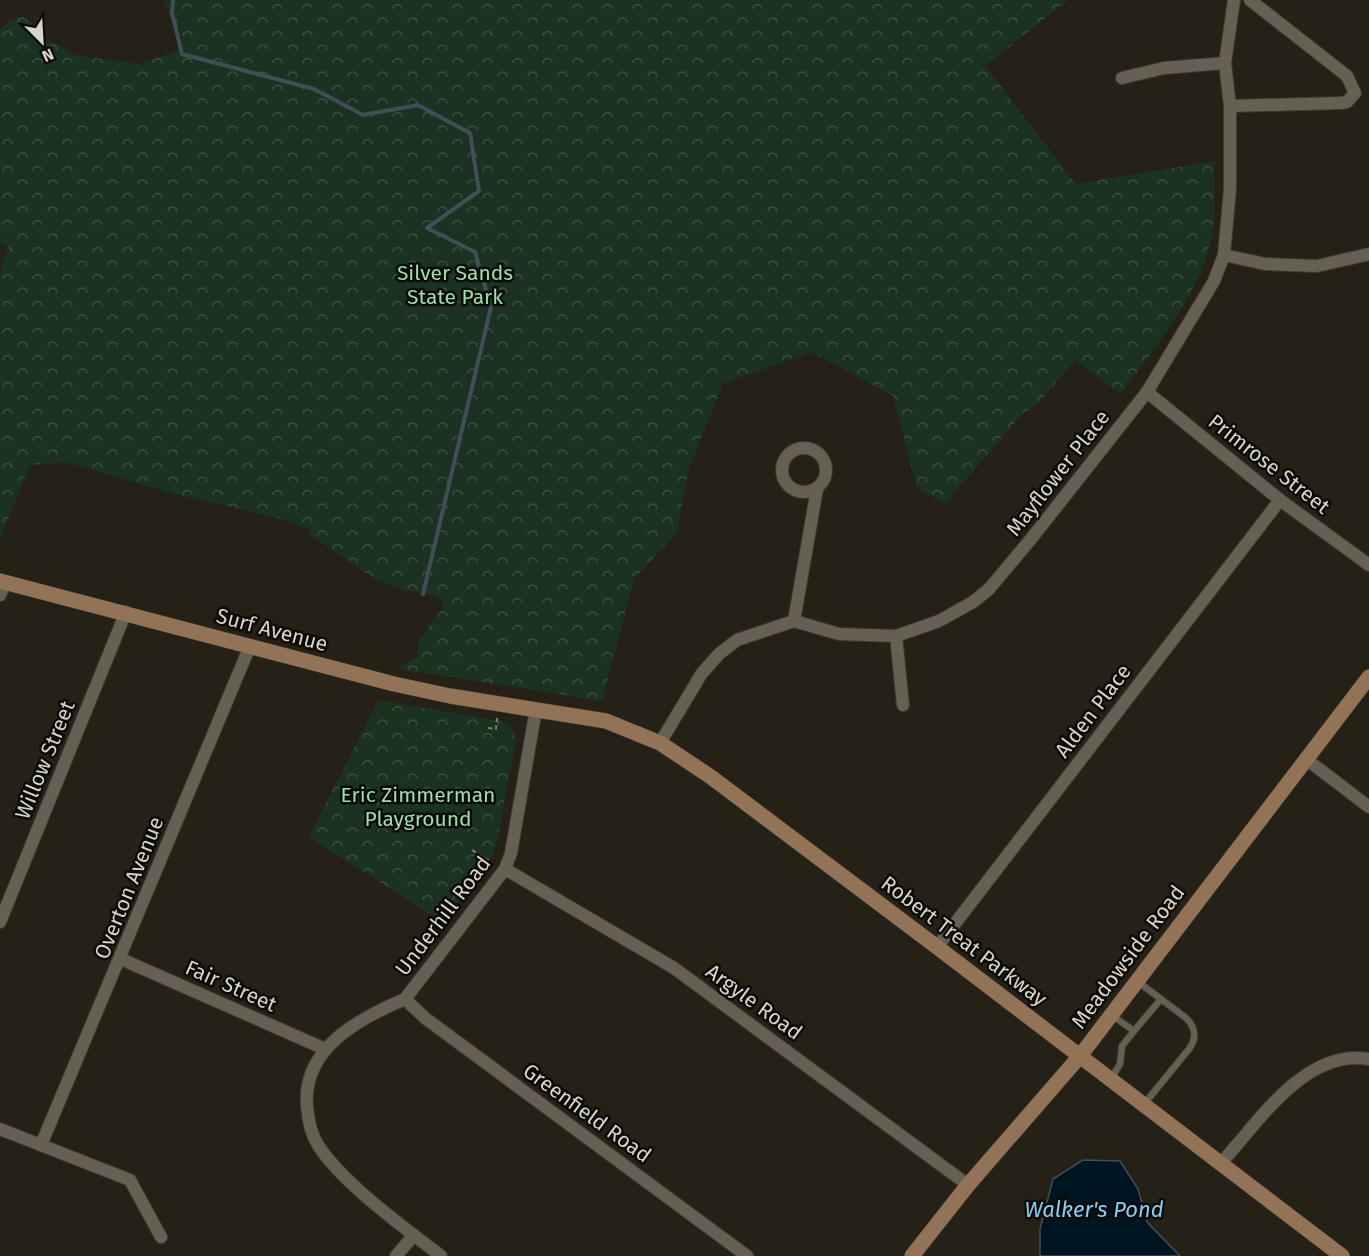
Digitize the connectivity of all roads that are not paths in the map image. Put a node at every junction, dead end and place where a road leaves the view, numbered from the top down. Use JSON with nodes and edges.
{"nodes":[{"id":1,"x":1234,"y":0,"type":"edge"},
{"id":2,"x":1250,"y":0,"type":"edge"},
{"id":3,"x":1225,"y":63,"type":"junction"},
{"id":4,"x":1122,"y":78,"type":"dead end"},
{"id":5,"x":1230,"y":106,"type":"junction"},
{"id":6,"x":1369,"y":254,"type":"edge"},
{"id":7,"x":1224,"y":255,"type":"junction"},
{"id":8,"x":1147,"y":392,"type":"junction"},
{"id":9,"x":817,"y":489,"type":"dead end"},
{"id":10,"x":1280,"y":500,"type":"junction"},
{"id":11,"x":1369,"y":565,"type":"edge"},
{"id":12,"x":2,"y":586,"type":"edge"},
{"id":13,"x":126,"y":612,"type":"junction"},
{"id":14,"x":794,"y":621,"type":"junction"},
{"id":15,"x":896,"y":636,"type":"junction"},
{"id":16,"x":250,"y":646,"type":"junction"},
{"id":17,"x":1369,"y":677,"type":"edge"},
{"id":18,"x":903,"y":705,"type":"dead end"},
{"id":19,"x":536,"y":709,"type":"junction"},
{"id":20,"x":660,"y":742,"type":"junction"},
{"id":21,"x":1306,"y":759,"type":"junction"},
{"id":22,"x":1369,"y":807,"type":"edge"},
{"id":23,"x":505,"y":869,"type":"junction"},
{"id":24,"x":0,"y":922,"type":"edge"},
{"id":25,"x":937,"y":946,"type":"junction"},
{"id":26,"x":121,"y":959,"type":"junction"},
{"id":27,"x":1137,"y":981,"type":"junction"},
{"id":28,"x":405,"y":999,"type":"junction"},
{"id":29,"x":1161,"y":999,"type":"junction"},
{"id":30,"x":1111,"y":1015,"type":"junction"},
{"id":31,"x":1134,"y":1031,"type":"junction"},
{"id":32,"x":325,"y":1049,"type":"junction"},
{"id":33,"x":1080,"y":1056,"type":"junction"},
{"id":34,"x":1369,"y":1059,"type":"edge"},
{"id":35,"x":1112,"y":1080,"type":"junction"},
{"id":36,"x":1144,"y":1104,"type":"junction"},
{"id":37,"x":0,"y":1129,"type":"edge"},
{"id":38,"x":41,"y":1145,"type":"junction"},
{"id":39,"x":1221,"y":1163,"type":"junction"},
{"id":40,"x":968,"y":1185,"type":"junction"},
{"id":41,"x":414,"y":1235,"type":"junction"},
{"id":42,"x":161,"y":1237,"type":"dead end"},
{"id":43,"x":396,"y":1256,"type":"edge"},
{"id":44,"x":441,"y":1256,"type":"edge"},
{"id":45,"x":747,"y":1256,"type":"edge"},
{"id":46,"x":912,"y":1256,"type":"edge"},
{"id":47,"x":1342,"y":1256,"type":"edge"}],
"edges":[{"from":1,"to":3,"type":"street","name":"Mayflower Place"},
{"from":2,"to":5,"type":"street"},
{"from":3,"to":4,"type":"street"},
{"from":3,"to":5,"type":"street","name":"Mayflower Place"},
{"from":5,"to":7,"type":"street","name":"Mayflower Place"},
{"from":6,"to":7,"type":"street"},
{"from":7,"to":8,"type":"street","name":"Mayflower Place"},
{"from":8,"to":10,"type":"street","name":"Primrose Street"},
{"from":8,"to":15,"type":"street","name":"Mayflower Place"},
{"from":9,"to":14,"type":"street"},
{"from":10,"to":11,"type":"street","name":"Primrose Street"},
{"from":10,"to":25,"type":"street","name":"Alden Place"},
{"from":12,"to":13,"type":"street","name":"Surf Avenue"},
{"from":13,"to":16,"type":"street","name":"Surf Avenue"},
{"from":13,"to":24,"type":"street","name":"Willow Street"},
{"from":14,"to":15,"type":"street","name":"Mayflower Place"},
{"from":14,"to":20,"type":"street"},
{"from":15,"to":18,"type":"street"},
{"from":16,"to":19,"type":"street","name":"Surf Avenue"},
{"from":16,"to":26,"type":"street","name":"Overton Avenue"},
{"from":17,"to":21,"type":"street","name":"Meadowside Road"},
{"from":19,"to":20,"type":"street","name":"Robert Treat Parkway"},
{"from":19,"to":23,"type":"street","name":"Underhill Road"},
{"from":20,"to":25,"type":"street","name":"Robert Treat Parkway"},
{"from":21,"to":22,"type":"street"},
{"from":21,"to":27,"type":"street","name":"Meadowside Road"},
{"from":23,"to":28,"type":"street","name":"Underhill Road"},
{"from":23,"to":40,"type":"street","name":"Argyle Road"},
{"from":25,"to":33,"type":"street","name":"Robert Treat Parkway"},
{"from":26,"to":32,"type":"street","name":"Fair Street"},
{"from":26,"to":38,"type":"street","name":"Overton Avenue"},
{"from":27,"to":29,"type":"lane"},
{"from":27,"to":30,"type":"street","name":"Meadowside Road"},
{"from":28,"to":32,"type":"street","name":"Underhill Road"},
{"from":28,"to":45,"type":"street","name":"Greenfield Road"},
{"from":29,"to":31,"type":"lane"},
{"from":29,"to":36,"type":"lane"},
{"from":30,"to":31,"type":"lane"},
{"from":30,"to":33,"type":"street","name":"Meadowside Road"},
{"from":31,"to":35,"type":"lane"},
{"from":32,"to":41,"type":"street","name":"Underhill Road"},
{"from":33,"to":35,"type":"street","name":"Robert Treat Parkway"},
{"from":33,"to":40,"type":"street","name":"Meadowside Road"},
{"from":34,"to":39,"type":"street"},
{"from":35,"to":36,"type":"street","name":"Robert Treat Parkway"},
{"from":36,"to":39,"type":"street","name":"Robert Treat Parkway"},
{"from":37,"to":38,"type":"street"},
{"from":38,"to":42,"type":"street"},
{"from":39,"to":47,"type":"street","name":"Robert Treat Parkway"},
{"from":40,"to":46,"type":"street","name":"Meadowside Road"},
{"from":41,"to":43,"type":"street"},
{"from":41,"to":44,"type":"street","name":"Underhill Road"}]}
